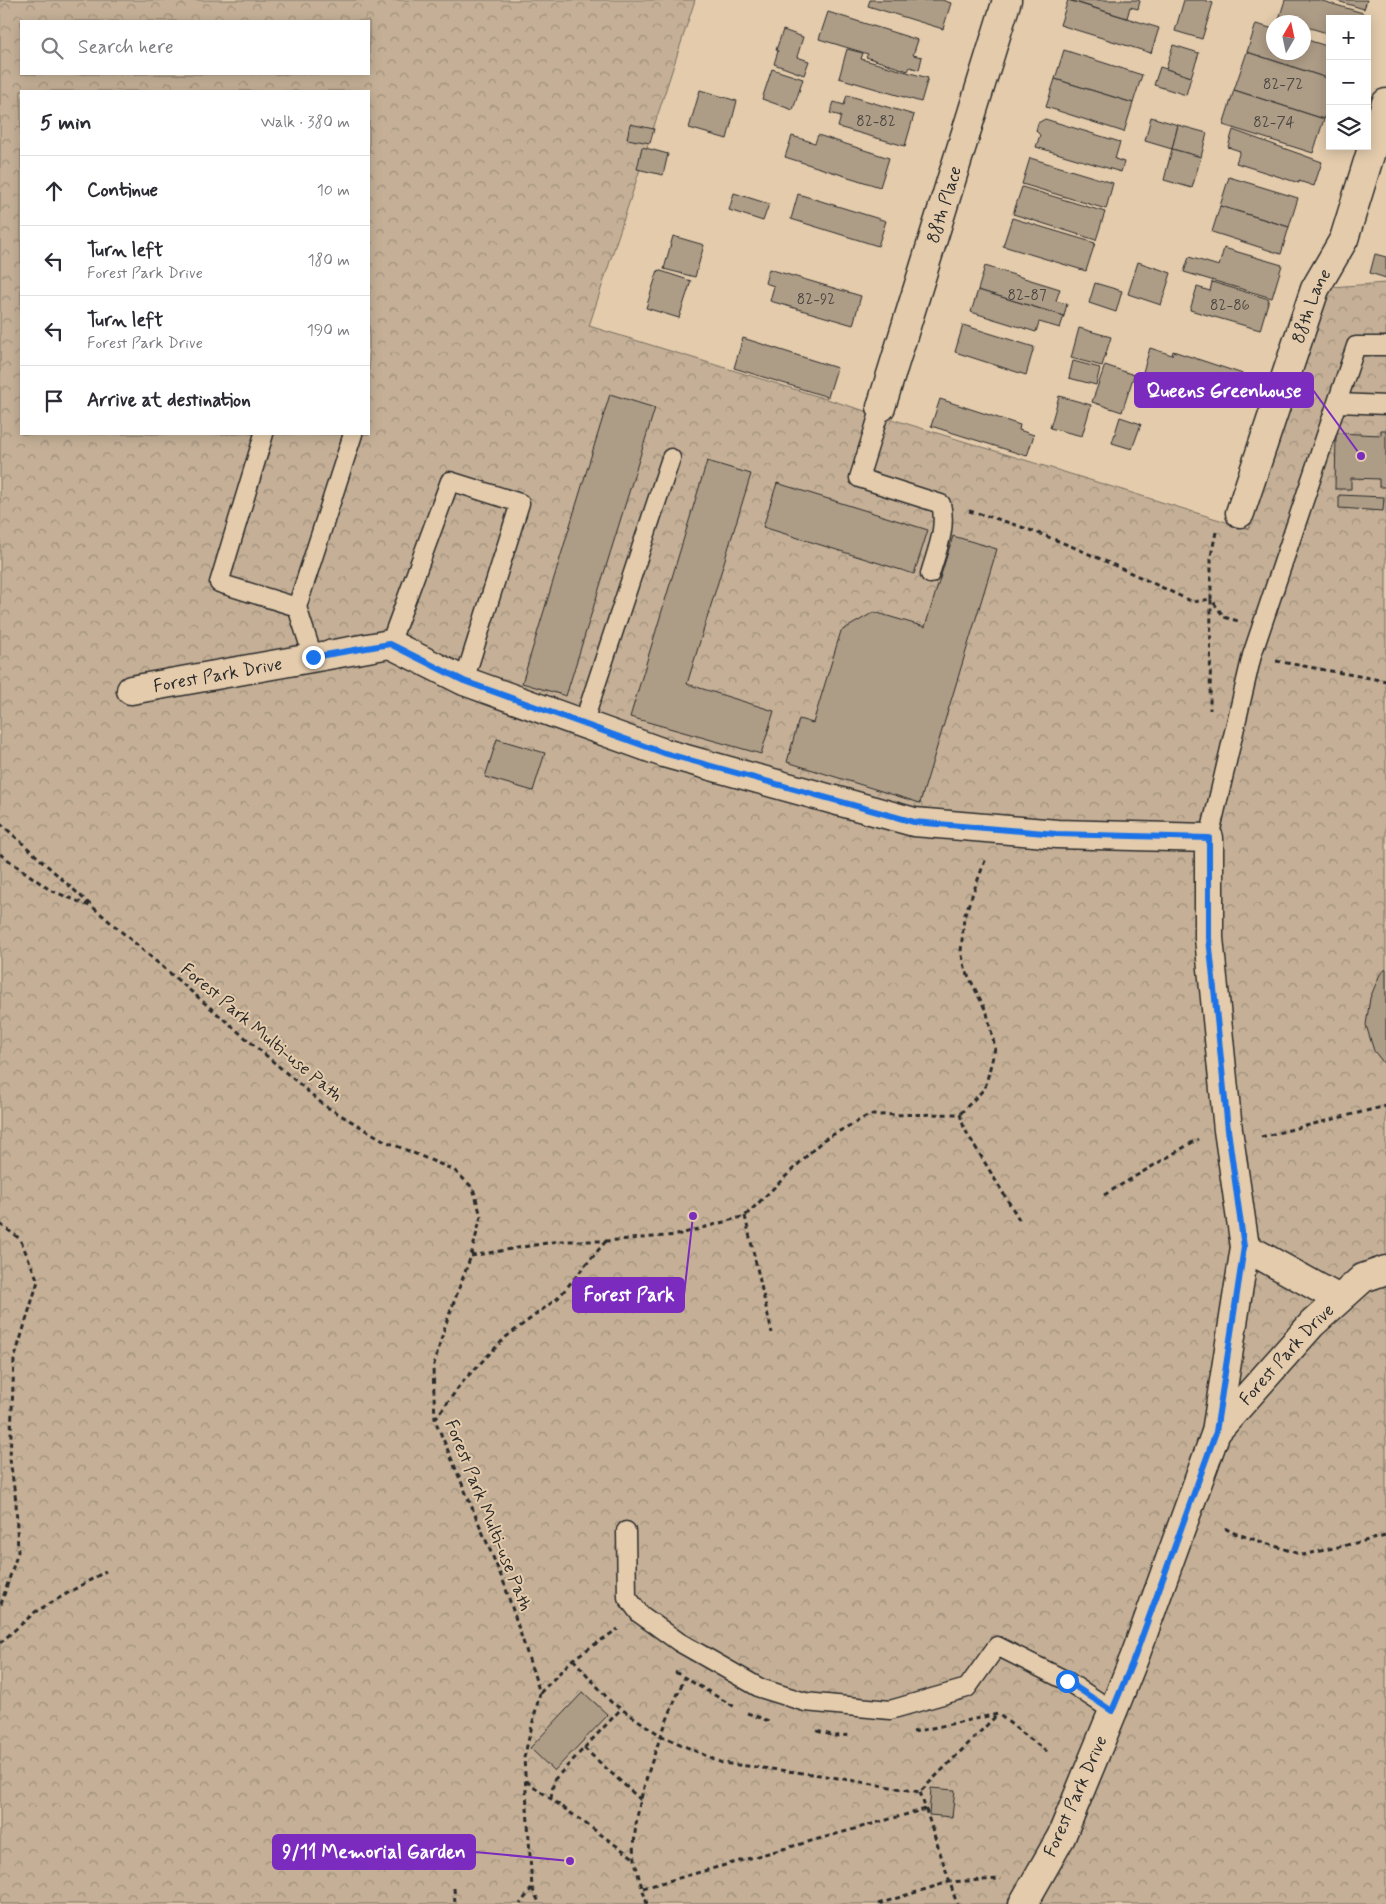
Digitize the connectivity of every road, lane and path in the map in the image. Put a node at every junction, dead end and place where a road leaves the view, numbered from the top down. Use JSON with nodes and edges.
{"nodes":[{"id":1,"x":1007,"y":0,"type":"edge"},
{"id":2,"x":1386,"y":103,"type":"edge"},
{"id":3,"x":1386,"y":346,"type":"edge"},
{"id":4,"x":1338,"y":403,"type":"junction"},
{"id":5,"x":1386,"y":405,"type":"edge"},
{"id":6,"x":881,"y":408,"type":"joint"},
{"id":7,"x":264,"y":435,"type":"edge"},
{"id":8,"x":353,"y":435,"type":"edge"},
{"id":9,"x":671,"y":458,"type":"dead end"},
{"id":10,"x":941,"y":504,"type":"junction"},
{"id":11,"x":1240,"y":513,"type":"dead end"},
{"id":12,"x":930,"y":574,"type":"dead end"},
{"id":13,"x":1211,"y":599,"type":"dead end"},
{"id":14,"x":296,"y":608,"type":"junction"},
{"id":15,"x":390,"y":644,"type":"junction"},
{"id":16,"x":1252,"y":655,"type":"junction"},
{"id":17,"x":313,"y":657,"type":"junction"},
{"id":18,"x":1386,"y":680,"type":"edge"},
{"id":19,"x":464,"y":681,"type":"junction"},
{"id":20,"x":131,"y":690,"type":"dead end"},
{"id":21,"x":583,"y":724,"type":"junction"},
{"id":22,"x":0,"y":823,"type":"edge"},
{"id":23,"x":1209,"y":838,"type":"junction"},
{"id":24,"x":989,"y":851,"type":"dead end"},
{"id":25,"x":0,"y":854,"type":"edge"},
{"id":26,"x":95,"y":909,"type":"junction"},
{"id":27,"x":1386,"y":1106,"type":"edge"},
{"id":28,"x":960,"y":1114,"type":"junction"},
{"id":29,"x":1200,"y":1138,"type":"dead end"},
{"id":30,"x":1255,"y":1138,"type":"dead end"},
{"id":31,"x":1104,"y":1195,"type":"dead end"},
{"id":32,"x":745,"y":1216,"type":"junction"},
{"id":33,"x":1020,"y":1221,"type":"dead end"},
{"id":34,"x":0,"y":1224,"type":"edge"},
{"id":35,"x":606,"y":1241,"type":"junction"},
{"id":36,"x":1244,"y":1247,"type":"junction"},
{"id":37,"x":471,"y":1256,"type":"junction"},
{"id":38,"x":1386,"y":1270,"type":"edge"},
{"id":39,"x":1339,"y":1299,"type":"junction"},
{"id":40,"x":772,"y":1333,"type":"dead end"},
{"id":41,"x":435,"y":1420,"type":"junction"},
{"id":42,"x":1216,"y":1432,"type":"junction"},
{"id":43,"x":1225,"y":1528,"type":"dead end"},
{"id":44,"x":626,"y":1531,"type":"dead end"},
{"id":45,"x":1386,"y":1536,"type":"edge"},
{"id":46,"x":106,"y":1571,"type":"dead end"},
{"id":47,"x":0,"y":1607,"type":"edge"},
{"id":48,"x":640,"y":1614,"type":"junction"},
{"id":49,"x":0,"y":1643,"type":"edge"},
{"id":50,"x":573,"y":1659,"type":"junction"},
{"id":51,"x":684,"y":1679,"type":"dead end"},
{"id":52,"x":540,"y":1693,"type":"junction"},
{"id":53,"x":621,"y":1708,"type":"junction"},
{"id":54,"x":1112,"y":1711,"type":"junction"},
{"id":55,"x":998,"y":1714,"type":"dead end"},
{"id":56,"x":660,"y":1736,"type":"junction"},
{"id":57,"x":584,"y":1748,"type":"junction"},
{"id":58,"x":526,"y":1780,"type":"junction"},
{"id":59,"x":920,"y":1792,"type":"junction"},
{"id":60,"x":551,"y":1798,"type":"junction"},
{"id":61,"x":642,"y":1801,"type":"junction"},
{"id":62,"x":926,"y":1809,"type":"junction"},
{"id":63,"x":635,"y":1860,"type":"junction"},
{"id":64,"x":1010,"y":1878,"type":"dead end"},
{"id":65,"x":949,"y":1882,"type":"junction"},
{"id":66,"x":454,"y":1888,"type":"dead end"},
{"id":67,"x":532,"y":1888,"type":"junction"},
{"id":68,"x":643,"y":1888,"type":"junction"},
{"id":69,"x":455,"y":1904,"type":"edge"},
{"id":70,"x":520,"y":1904,"type":"edge"},
{"id":71,"x":540,"y":1904,"type":"edge"},
{"id":72,"x":647,"y":1904,"type":"edge"},
{"id":73,"x":878,"y":1904,"type":"edge"},
{"id":74,"x":957,"y":1904,"type":"edge"},
{"id":75,"x":1023,"y":1904,"type":"edge"}],
"edges":[{"from":1,"to":6,"type":"street","name":"88th Place"},
{"from":2,"to":11,"type":"street","name":"88th Lane"},
{"from":3,"to":4,"type":"lane"},
{"from":4,"to":5,"type":"lane"},
{"from":4,"to":16,"type":"lane"},
{"from":6,"to":10,"type":"lane"},
{"from":7,"to":14,"type":"lane"},
{"from":8,"to":14,"type":"lane"},
{"from":9,"to":21,"type":"lane"},
{"from":10,"to":12,"type":"lane"},
{"from":10,"to":13,"type":"path"},
{"from":14,"to":17,"type":"lane"},
{"from":15,"to":17,"type":"street","name":"Forest Park Drive"},
{"from":15,"to":19,"type":"street"},
{"from":15,"to":19,"type":"lane"},
{"from":16,"to":18,"type":"path"},
{"from":16,"to":23,"type":"lane"},
{"from":17,"to":20,"type":"street","name":"Forest Park Drive"},
{"from":19,"to":21,"type":"street"},
{"from":21,"to":23,"type":"street"},
{"from":22,"to":26,"type":"path","name":"Forest Park Multi-use Path"},
{"from":23,"to":36,"type":"street","name":"Forest Park Drive"},
{"from":24,"to":28,"type":"path"},
{"from":25,"to":26,"type":"path","name":"Forest Park Multi-use Path"},
{"from":26,"to":37,"type":"path","name":"Forest Park Multi-use Path"},
{"from":27,"to":30,"type":"path"},
{"from":28,"to":32,"type":"path"},
{"from":28,"to":33,"type":"path"},
{"from":29,"to":31,"type":"path"},
{"from":32,"to":35,"type":"path"},
{"from":32,"to":40,"type":"path"},
{"from":34,"to":47,"type":"path"},
{"from":35,"to":37,"type":"path"},
{"from":35,"to":41,"type":"path"},
{"from":36,"to":39,"type":"street","name":"Forest Park Drive"},
{"from":36,"to":42,"type":"street","name":"Forest Park Drive"},
{"from":37,"to":41,"type":"path","name":"Forest Park Multi-use Path"},
{"from":38,"to":39,"type":"street","name":"Forest Park Drive"},
{"from":39,"to":42,"type":"street","name":"Forest Park Drive"},
{"from":41,"to":52,"type":"path","name":"Forest Park Multi-use Path"},
{"from":42,"to":54,"type":"street","name":"Forest Park Drive"},
{"from":43,"to":45,"type":"path"},
{"from":44,"to":48,"type":"lane"},
{"from":46,"to":49,"type":"path"},
{"from":48,"to":50,"type":"path"},
{"from":48,"to":54,"type":"lane"},
{"from":50,"to":52,"type":"path"},
{"from":50,"to":53,"type":"path"},
{"from":51,"to":56,"type":"path"},
{"from":52,"to":58,"type":"path"},
{"from":53,"to":56,"type":"path"},
{"from":53,"to":57,"type":"path"},
{"from":54,"to":75,"type":"street","name":"Forest Park Drive"},
{"from":55,"to":59,"type":"path"},
{"from":56,"to":59,"type":"path"},
{"from":56,"to":61,"type":"path"},
{"from":57,"to":60,"type":"path"},
{"from":57,"to":61,"type":"path"},
{"from":58,"to":60,"type":"path"},
{"from":58,"to":67,"type":"path"},
{"from":59,"to":62,"type":"path"},
{"from":60,"to":63,"type":"path"},
{"from":61,"to":63,"type":"path"},
{"from":62,"to":65,"type":"path"},
{"from":62,"to":68,"type":"path"},
{"from":63,"to":68,"type":"path"},
{"from":64,"to":65,"type":"path"},
{"from":65,"to":73,"type":"path"},
{"from":65,"to":74,"type":"path"},
{"from":66,"to":69,"type":"path"},
{"from":67,"to":70,"type":"path"},
{"from":67,"to":71,"type":"path"},
{"from":68,"to":72,"type":"path"}]}
